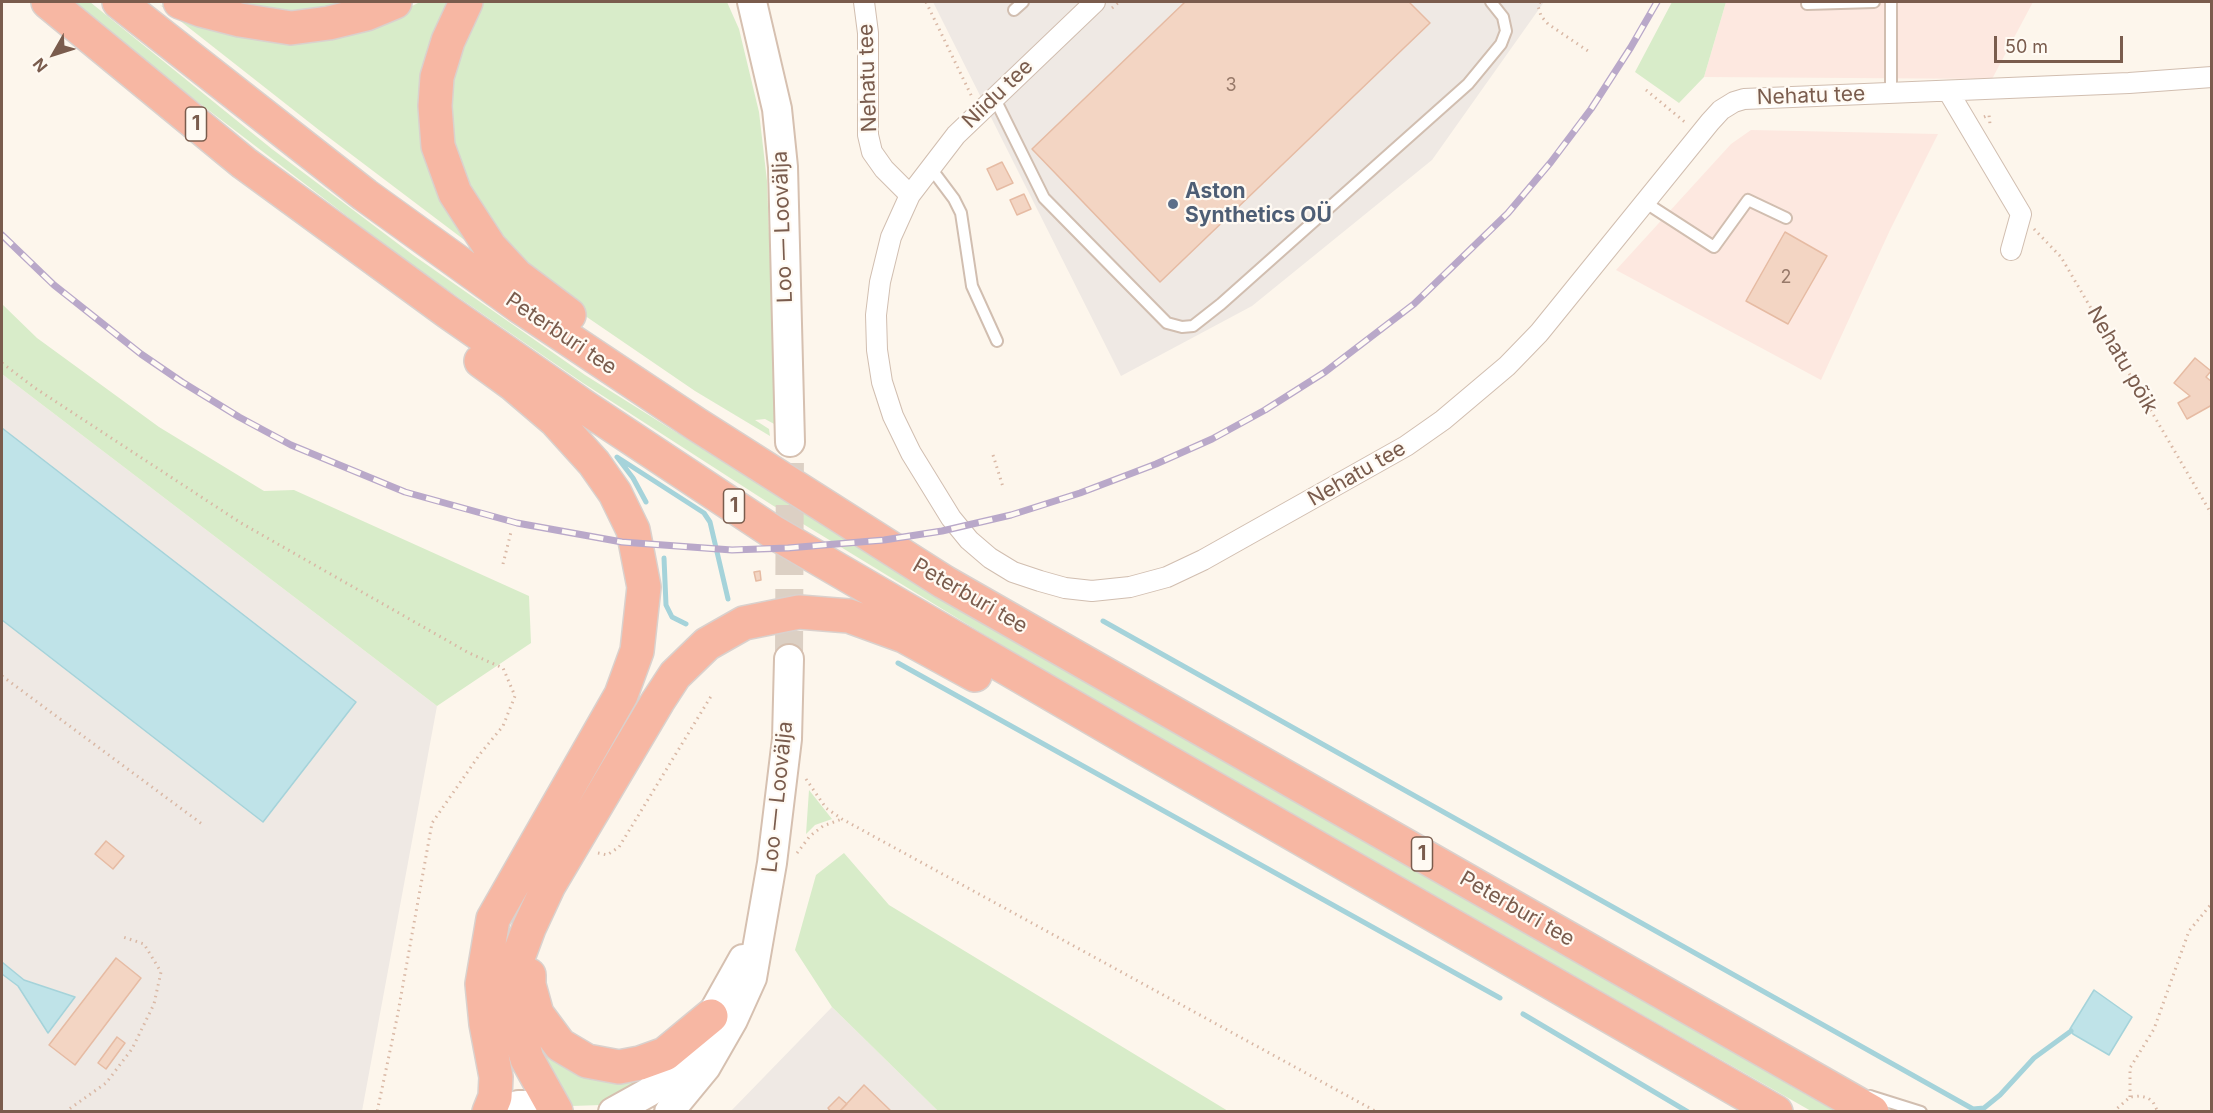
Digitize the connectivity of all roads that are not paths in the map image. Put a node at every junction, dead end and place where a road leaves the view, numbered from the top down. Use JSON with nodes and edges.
{"nodes":[{"id":1,"x":48,"y":2,"type":"edge"},
{"id":2,"x":119,"y":2,"type":"edge"},
{"id":3,"x":180,"y":2,"type":"edge"},
{"id":4,"x":395,"y":2,"type":"edge"},
{"id":5,"x":466,"y":2,"type":"edge"},
{"id":6,"x":864,"y":2,"type":"edge"},
{"id":7,"x":1023,"y":2,"type":"edge"},
{"id":8,"x":1095,"y":2,"type":"edge"},
{"id":9,"x":1491,"y":2,"type":"edge"},
{"id":10,"x":1874,"y":2,"type":"edge"},
{"id":11,"x":1892,"y":2,"type":"edge"},
{"id":12,"x":1808,"y":4,"type":"dead end"},
{"id":13,"x":751,"y":6,"type":"edge"},
{"id":14,"x":1014,"y":10,"type":"dead end"},
{"id":15,"x":2211,"y":77,"type":"edge"},
{"id":16,"x":1947,"y":91,"type":"junction"},
{"id":17,"x":1891,"y":93,"type":"junction"},
{"id":18,"x":994,"y":97,"type":"junction"},
{"id":19,"x":930,"y":167,"type":"junction"},
{"id":20,"x":910,"y":195,"type":"junction"},
{"id":21,"x":1646,"y":203,"type":"junction"},
{"id":22,"x":1786,"y":218,"type":"dead end"},
{"id":23,"x":350,"y":240,"type":"junction"},
{"id":24,"x":2011,"y":250,"type":"dead end"},
{"id":25,"x":997,"y":341,"type":"dead end"},
{"id":26,"x":696,"y":424,"type":"junction"},
{"id":27,"x":790,"y":442,"type":"tunnel mouth"},
{"id":28,"x":789,"y":659,"type":"tunnel mouth"},
{"id":29,"x":1137,"y":744,"type":"junction"},
{"id":30,"x":529,"y":928,"type":"junction"},
{"id":31,"x":760,"y":935,"type":"junction"},
{"id":32,"x":711,"y":1016,"type":"junction"},
{"id":33,"x":1821,"y":1082,"type":"junction"},
{"id":34,"x":557,"y":1111,"type":"edge"},
{"id":35,"x":489,"y":1112,"type":"edge"},
{"id":36,"x":498,"y":1112,"type":"edge"},
{"id":37,"x":613,"y":1112,"type":"edge"},
{"id":38,"x":669,"y":1112,"type":"edge"},
{"id":39,"x":1776,"y":1112,"type":"edge"},
{"id":40,"x":1872,"y":1112,"type":"edge"},
{"id":41,"x":1921,"y":1112,"type":"edge"}],
"edges":[{"from":1,"to":23,"type":"highway","name":"Peterburi tee","number":"1"},
{"from":2,"to":26,"type":"highway","name":"Peterburi tee","number":"1"},
{"from":3,"to":4,"type":"highway"},
{"from":5,"to":26,"type":"highway"},
{"from":6,"to":20,"type":"street","name":"Nehatu tee"},
{"from":7,"to":14,"type":"lane"},
{"from":8,"to":18,"type":"street","name":"Niidu tee"},
{"from":9,"to":18,"type":"lane"},
{"from":10,"to":12,"type":"lane"},
{"from":11,"to":17,"type":"lane"},
{"from":13,"to":27,"type":"street","name":"Loo — Loovälja"},
{"from":15,"to":16,"type":"street","name":"Nehatu tee"},
{"from":16,"to":17,"type":"street","name":"Nehatu tee"},
{"from":16,"to":24,"type":"street"},
{"from":17,"to":21,"type":"street","name":"Nehatu tee"},
{"from":18,"to":19,"type":"street","name":"Niidu tee"},
{"from":19,"to":20,"type":"street","name":"Niidu tee"},
{"from":19,"to":25,"type":"lane"},
{"from":20,"to":21,"type":"street","name":"Nehatu tee"},
{"from":21,"to":22,"type":"lane"},
{"from":23,"to":29,"type":"highway","name":"Peterburi tee","number":"1"},
{"from":23,"to":35,"type":"highway"},
{"from":26,"to":33,"type":"highway","name":"Peterburi tee","number":"1"},
{"from":28,"to":31,"type":"street","name":"Loo — Loovälja"},
{"from":29,"to":30,"type":"highway"},
{"from":29,"to":39,"type":"highway","name":"Peterburi tee","number":"1"},
{"from":30,"to":32,"type":"highway"},
{"from":30,"to":34,"type":"highway"},
{"from":31,"to":32,"type":"street","name":"Loo — Loovälja"},
{"from":31,"to":38,"type":"street","name":"Loo — Loovälja"},
{"from":32,"to":37,"type":"street","name":"Loo — Loovälja"},
{"from":33,"to":40,"type":"highway","name":"Peterburi tee","number":"1"},
{"from":33,"to":41,"type":"lane"},
{"from":34,"to":36,"type":"street"}]}
